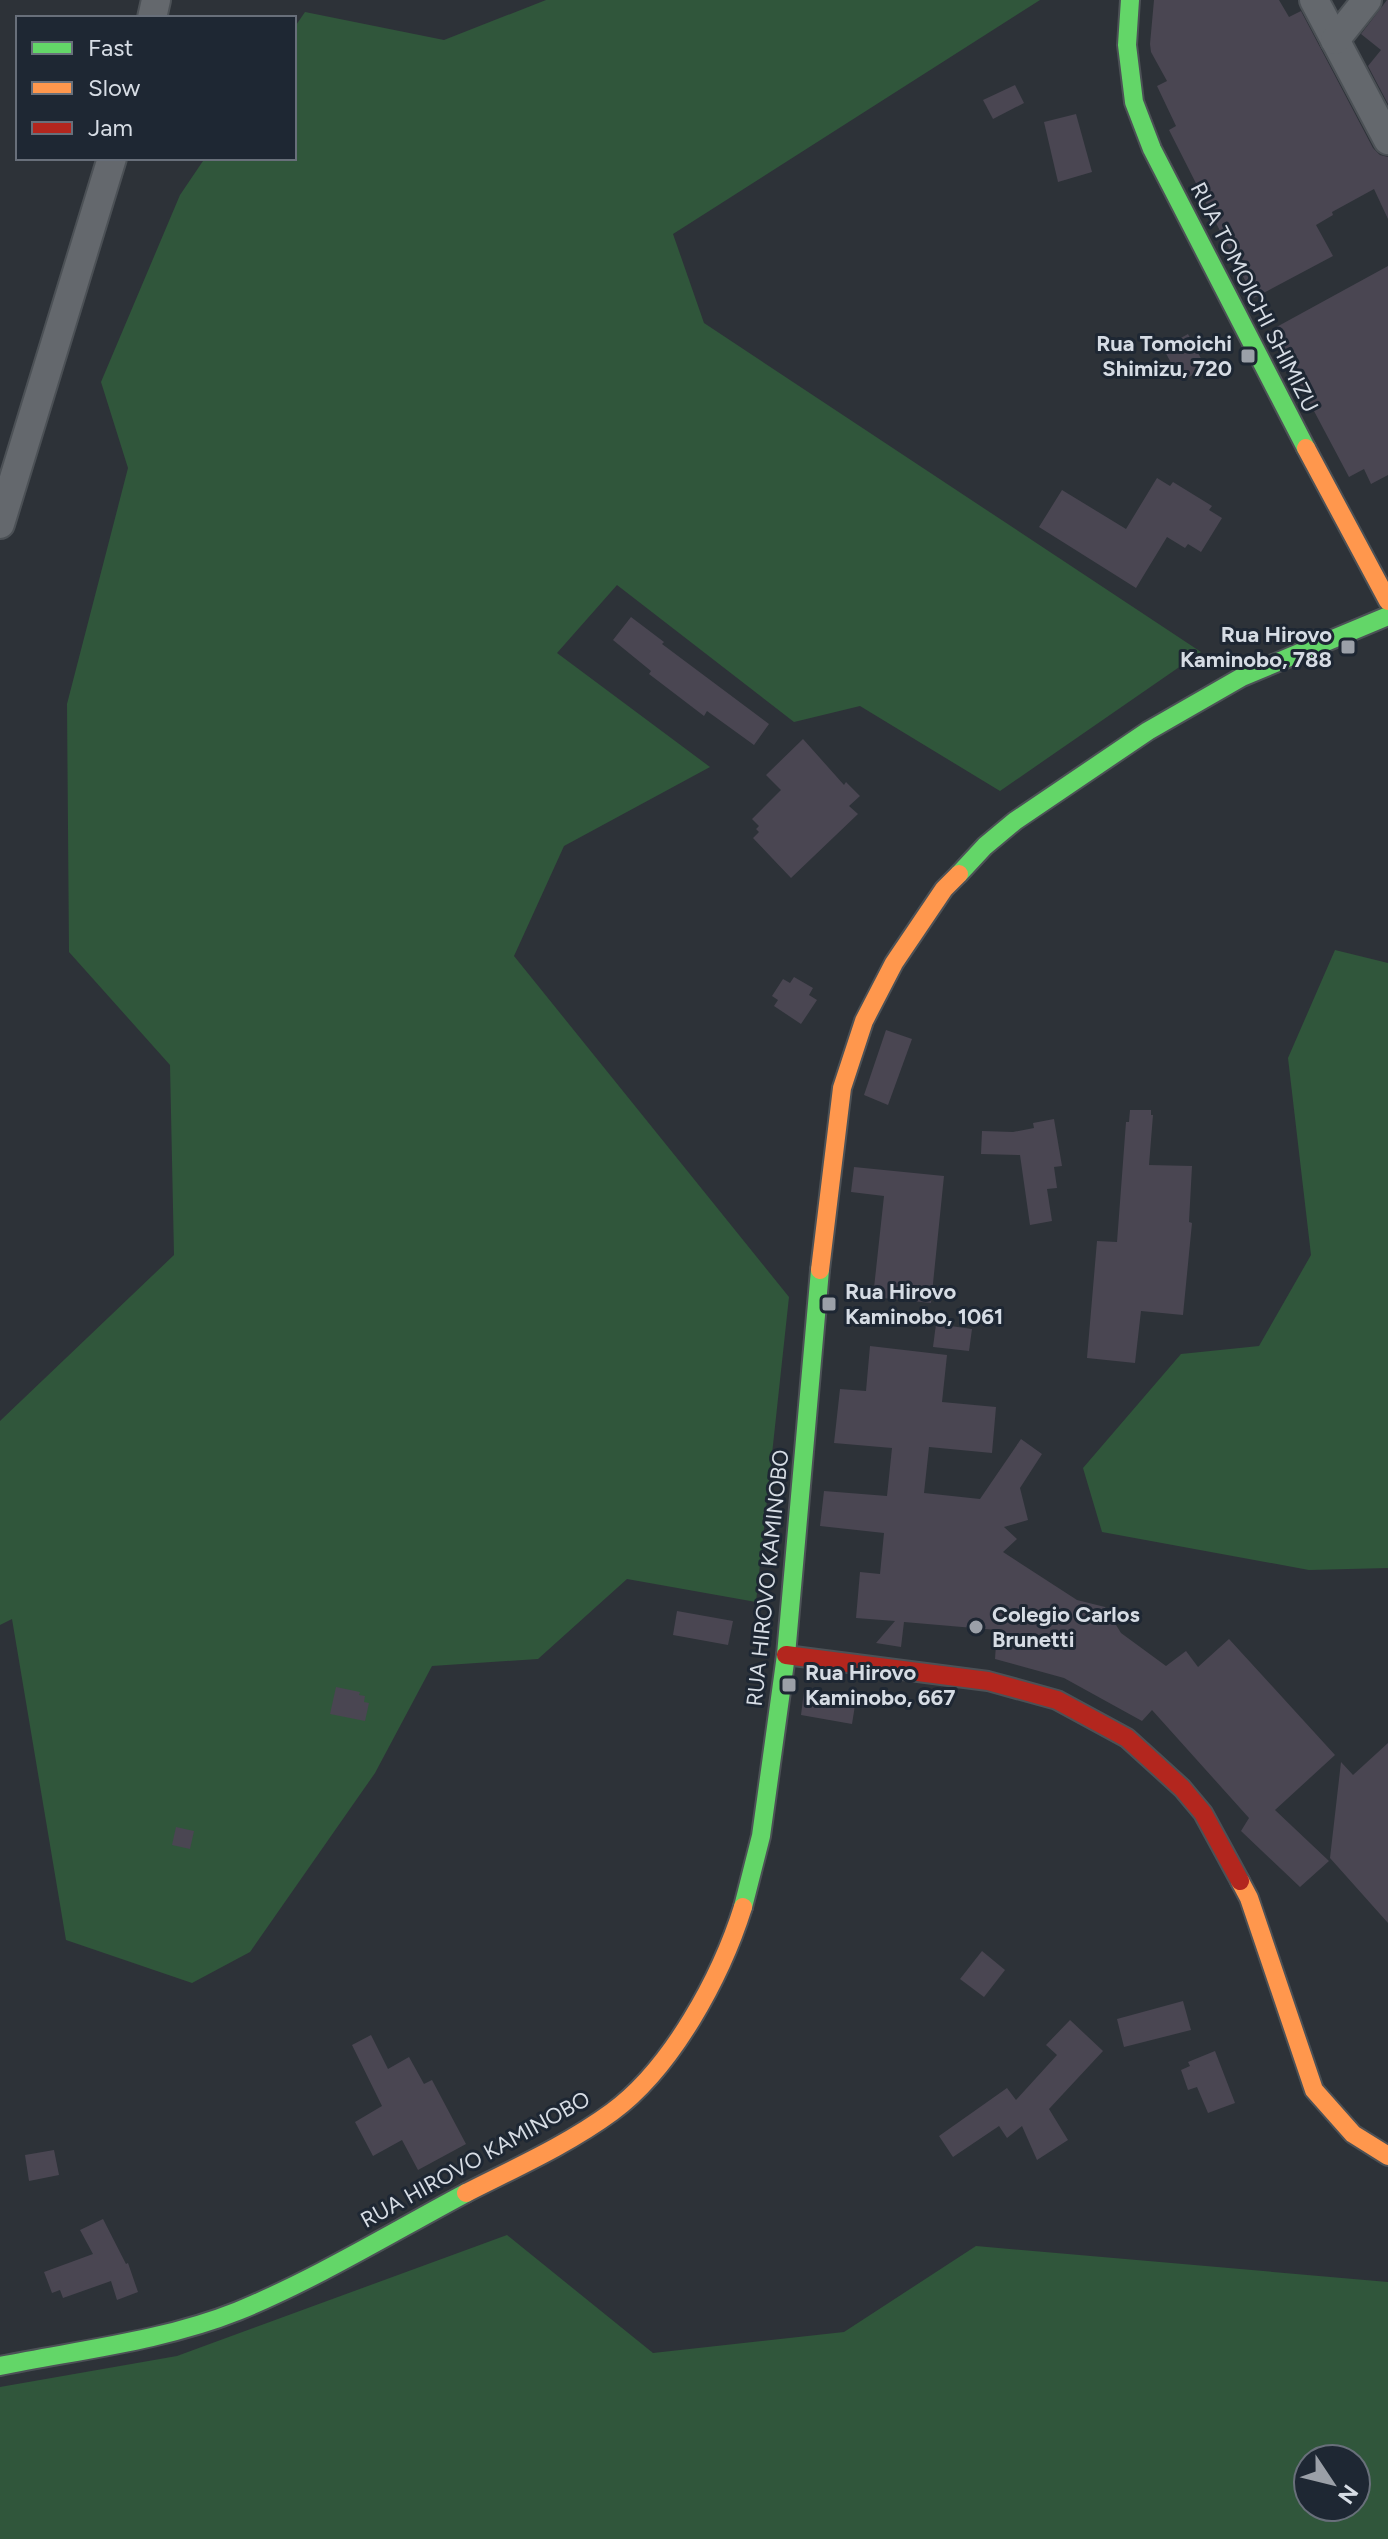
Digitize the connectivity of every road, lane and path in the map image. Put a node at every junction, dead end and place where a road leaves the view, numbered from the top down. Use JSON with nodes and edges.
{"nodes":[{"id":1,"x":1130,"y":0,"type":"edge"},
{"id":2,"x":1314,"y":0,"type":"edge"},
{"id":3,"x":1367,"y":0,"type":"edge"},
{"id":4,"x":1335,"y":40,"type":"junction"},
{"id":5,"x":1388,"y":140,"type":"edge"},
{"id":6,"x":111,"y":160,"type":"edge"},
{"id":7,"x":0,"y":524,"type":"edge"},
{"id":8,"x":1388,"y":601,"type":"edge"},
{"id":9,"x":1388,"y":616,"type":"edge"},
{"id":10,"x":786,"y":1655,"type":"junction"},
{"id":11,"x":1388,"y":2156,"type":"edge"},
{"id":12,"x":0,"y":2366,"type":"edge"}],
"edges":[{"from":1,"to":8,"type":"street","name":"RUA TOMOICHI SHIMIZU"},
{"from":2,"to":4,"type":"street"},
{"from":3,"to":4,"type":"street"},
{"from":4,"to":5,"type":"street"},
{"from":6,"to":7,"type":"street"},
{"from":9,"to":10,"type":"street","name":"RUA HIROVO KAMINOBO"},
{"from":10,"to":11,"type":"street"},
{"from":10,"to":12,"type":"street","name":"RUA HIROVO KAMINOBO"}]}
